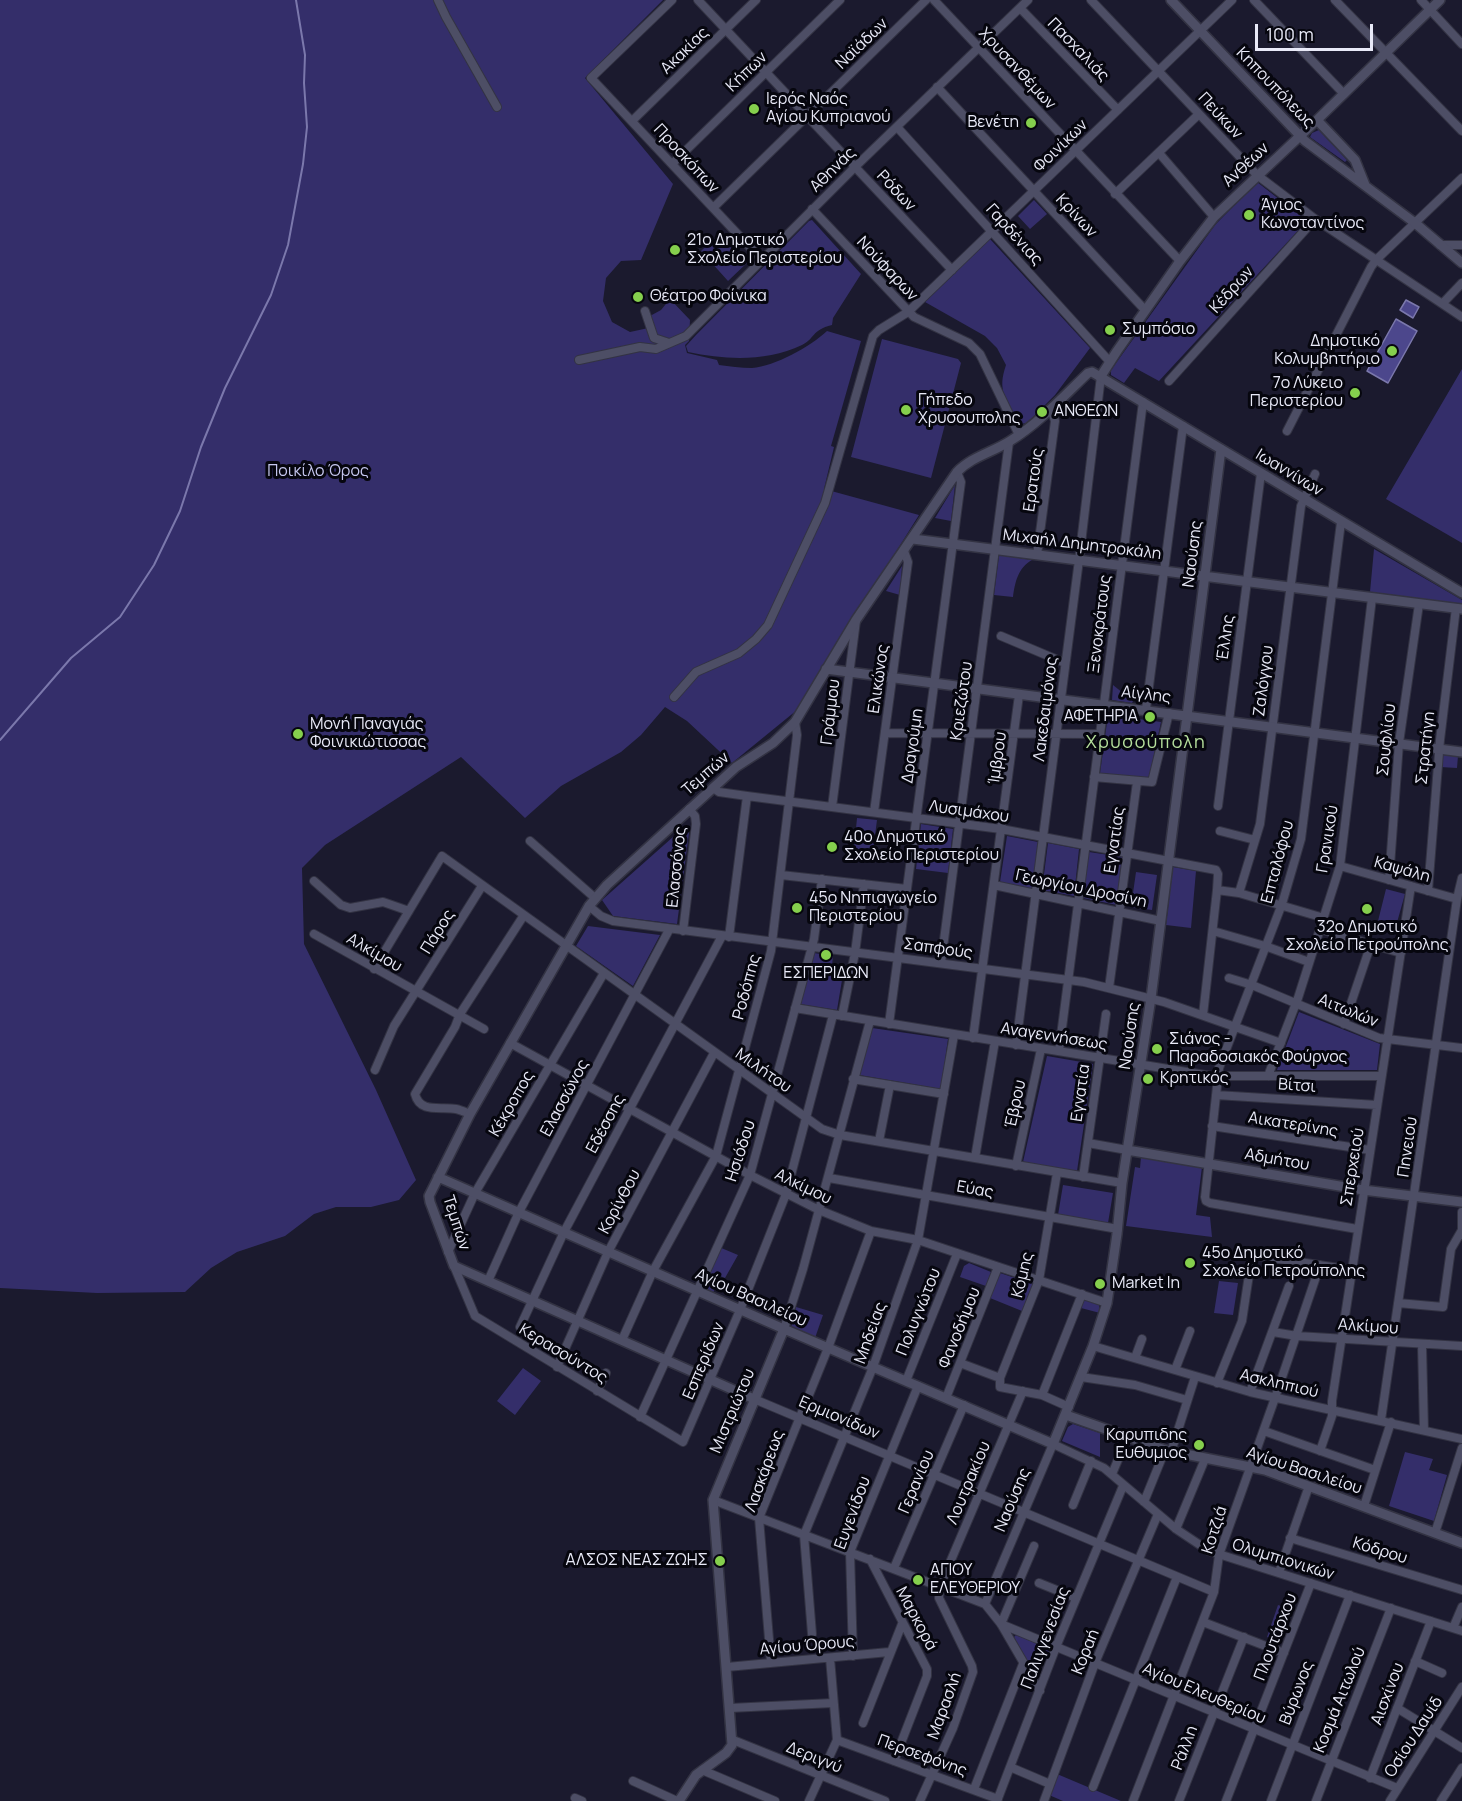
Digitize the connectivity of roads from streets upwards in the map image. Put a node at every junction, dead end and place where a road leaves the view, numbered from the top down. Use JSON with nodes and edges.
{"nodes":[{"id":1,"x":438,"y":0,"type":"edge"},
{"id":2,"x":672,"y":0,"type":"edge"},
{"id":3,"x":698,"y":0,"type":"edge"},
{"id":4,"x":756,"y":0,"type":"edge"},
{"id":5,"x":840,"y":0,"type":"edge"},
{"id":6,"x":926,"y":0,"type":"edge"},
{"id":7,"x":934,"y":0,"type":"edge"},
{"id":8,"x":1028,"y":0,"type":"edge"},
{"id":9,"x":1091,"y":0,"type":"edge"},
{"id":10,"x":1171,"y":0,"type":"edge"},
{"id":11,"x":1232,"y":0,"type":"edge"},
{"id":12,"x":1254,"y":0,"type":"edge"},
{"id":13,"x":1335,"y":0,"type":"edge"},
{"id":14,"x":1421,"y":0,"type":"edge"},
{"id":15,"x":1440,"y":0,"type":"edge"},
{"id":16,"x":1020,"y":8,"type":"junction"},
{"id":17,"x":1430,"y":10,"type":"junction"},
{"id":18,"x":726,"y":30,"type":"junction"},
{"id":19,"x":1200,"y":31,"type":"junction"},
{"id":20,"x":1462,"y":44,"type":"edge"},
{"id":21,"x":979,"y":48,"type":"junction"},
{"id":22,"x":1386,"y":53,"type":"junction"},
{"id":23,"x":1158,"y":71,"type":"junction"},
{"id":24,"x":766,"y":72,"type":"junction"},
{"id":25,"x":937,"y":87,"type":"junction"},
{"id":26,"x":1344,"y":94,"type":"junction"},
{"id":27,"x":497,"y":107,"type":"dead end"},
{"id":28,"x":1118,"y":110,"type":"junction"},
{"id":29,"x":1199,"y":114,"type":"junction"},
{"id":30,"x":807,"y":116,"type":"junction"},
{"id":31,"x":1317,"y":120,"type":"junction"},
{"id":32,"x":632,"y":121,"type":"junction"},
{"id":33,"x":897,"y":127,"type":"junction"},
{"id":34,"x":1462,"y":131,"type":"edge"},
{"id":35,"x":1300,"y":136,"type":"junction"},
{"id":36,"x":1075,"y":151,"type":"junction"},
{"id":37,"x":1159,"y":153,"type":"junction"},
{"id":38,"x":672,"y":164,"type":"junction"},
{"id":39,"x":855,"y":167,"type":"junction"},
{"id":40,"x":1257,"y":175,"type":"junction"},
{"id":41,"x":1462,"y":178,"type":"edge"},
{"id":42,"x":1366,"y":187,"type":"junction"},
{"id":43,"x":1034,"y":190,"type":"junction"},
{"id":44,"x":1115,"y":194,"type":"junction"},
{"id":45,"x":713,"y":208,"type":"junction"},
{"id":46,"x":812,"y":209,"type":"junction"},
{"id":47,"x":1214,"y":217,"type":"junction"},
{"id":48,"x":1315,"y":219,"type":"junction"},
{"id":49,"x":1415,"y":223,"type":"junction"},
{"id":50,"x":993,"y":230,"type":"junction"},
{"id":51,"x":1439,"y":245,"type":"junction"},
{"id":52,"x":1462,"y":245,"type":"edge"},
{"id":53,"x":762,"y":259,"type":"junction"},
{"id":54,"x":1376,"y":260,"type":"junction"},
{"id":55,"x":1180,"y":261,"type":"junction"},
{"id":56,"x":1462,"y":263,"type":"edge"},
{"id":57,"x":952,"y":270,"type":"junction"},
{"id":58,"x":1462,"y":283,"type":"edge"},
{"id":59,"x":1443,"y":303,"type":"junction"},
{"id":60,"x":1145,"y":310,"type":"junction"},
{"id":61,"x":645,"y":311,"type":"dead end"},
{"id":62,"x":908,"y":312,"type":"junction"},
{"id":63,"x":1462,"y":317,"type":"edge"},
{"id":64,"x":654,"y":338,"type":"junction"},
{"id":65,"x":669,"y":343,"type":"junction"},
{"id":66,"x":640,"y":347,"type":"junction"},
{"id":67,"x":579,"y":360,"type":"dead end"},
{"id":68,"x":1110,"y":362,"type":"junction"},
{"id":69,"x":1101,"y":376,"type":"junction"},
{"id":70,"x":1169,"y":381,"type":"dead end"},
{"id":71,"x":1143,"y":402,"type":"junction"},
{"id":72,"x":1051,"y":409,"type":"junction"},
{"id":73,"x":1183,"y":426,"type":"junction"},
{"id":74,"x":1287,"y":431,"type":"dead end"},
{"id":75,"x":1019,"y":435,"type":"junction"},
{"id":76,"x":1009,"y":442,"type":"junction"},
{"id":77,"x":1221,"y":449,"type":"junction"},
{"id":78,"x":957,"y":472,"type":"junction"},
{"id":79,"x":1261,"y":473,"type":"junction"},
{"id":80,"x":1316,"y":474,"type":"dead end"},
{"id":81,"x":1303,"y":499,"type":"junction"},
{"id":82,"x":1341,"y":522,"type":"junction"},
{"id":83,"x":913,"y":539,"type":"junction"},
{"id":84,"x":953,"y":544,"type":"junction"},
{"id":85,"x":995,"y":549,"type":"junction"},
{"id":86,"x":904,"y":551,"type":"junction"},
{"id":87,"x":1037,"y":555,"type":"junction"},
{"id":88,"x":1079,"y":560,"type":"junction"},
{"id":89,"x":1122,"y":565,"type":"junction"},
{"id":90,"x":1164,"y":571,"type":"junction"},
{"id":91,"x":1206,"y":576,"type":"junction"},
{"id":92,"x":1248,"y":582,"type":"junction"},
{"id":93,"x":1290,"y":587,"type":"junction"},
{"id":94,"x":1331,"y":592,"type":"junction"},
{"id":95,"x":1462,"y":593,"type":"edge"},
{"id":96,"x":1372,"y":598,"type":"junction"},
{"id":97,"x":1419,"y":603,"type":"junction"},
{"id":98,"x":1459,"y":609,"type":"edge"},
{"id":99,"x":856,"y":620,"type":"junction"},
{"id":100,"x":1001,"y":636,"type":"dead end"},
{"id":101,"x":1065,"y":663,"type":"junction"},
{"id":102,"x":826,"y":669,"type":"junction"},
{"id":103,"x":849,"y":672,"type":"junction"},
{"id":104,"x":893,"y":677,"type":"junction"},
{"id":105,"x":934,"y":682,"type":"junction"},
{"id":106,"x":978,"y":688,"type":"junction"},
{"id":107,"x":1019,"y":695,"type":"junction"},
{"id":108,"x":674,"y":697,"type":"dead end"},
{"id":109,"x":1061,"y":699,"type":"junction"},
{"id":110,"x":1104,"y":704,"type":"junction"},
{"id":111,"x":1146,"y":710,"type":"junction"},
{"id":112,"x":1169,"y":712,"type":"junction"},
{"id":113,"x":1188,"y":715,"type":"junction"},
{"id":114,"x":1229,"y":721,"type":"junction"},
{"id":115,"x":795,"y":722,"type":"junction"},
{"id":116,"x":1272,"y":726,"type":"junction"},
{"id":117,"x":1314,"y":732,"type":"junction"},
{"id":118,"x":885,"y":734,"type":"junction"},
{"id":119,"x":929,"y":734,"type":"junction"},
{"id":120,"x":971,"y":734,"type":"junction"},
{"id":121,"x":1014,"y":734,"type":"junction"},
{"id":122,"x":1056,"y":734,"type":"junction"},
{"id":123,"x":1099,"y":734,"type":"junction"},
{"id":124,"x":1355,"y":738,"type":"junction"},
{"id":125,"x":1399,"y":743,"type":"junction"},
{"id":126,"x":1439,"y":749,"type":"junction"},
{"id":127,"x":1462,"y":752,"type":"edge"},
{"id":128,"x":1094,"y":777,"type":"junction"},
{"id":129,"x":1137,"y":782,"type":"junction"},
{"id":130,"x":713,"y":788,"type":"junction"},
{"id":131,"x":747,"y":796,"type":"junction"},
{"id":132,"x":790,"y":802,"type":"junction"},
{"id":133,"x":1218,"y":806,"type":"dead end"},
{"id":134,"x":832,"y":807,"type":"junction"},
{"id":135,"x":689,"y":808,"type":"junction"},
{"id":136,"x":874,"y":812,"type":"junction"},
{"id":137,"x":917,"y":818,"type":"junction"},
{"id":138,"x":959,"y":823,"type":"junction"},
{"id":139,"x":1001,"y":829,"type":"junction"},
{"id":140,"x":1220,"y":831,"type":"dead end"},
{"id":141,"x":1044,"y":838,"type":"junction"},
{"id":142,"x":1255,"y":840,"type":"junction"},
{"id":143,"x":530,"y":841,"type":"dead end"},
{"id":144,"x":1085,"y":845,"type":"junction"},
{"id":145,"x":1127,"y":853,"type":"junction"},
{"id":146,"x":1169,"y":860,"type":"junction"},
{"id":147,"x":1340,"y":866,"type":"junction"},
{"id":148,"x":781,"y":875,"type":"junction"},
{"id":149,"x":1462,"y":878,"type":"edge"},
{"id":150,"x":822,"y":879,"type":"junction"},
{"id":151,"x":1389,"y":880,"type":"junction"},
{"id":152,"x":314,"y":881,"type":"dead end"},
{"id":153,"x":864,"y":884,"type":"junction"},
{"id":154,"x":994,"y":885,"type":"junction"},
{"id":155,"x":482,"y":886,"type":"junction"},
{"id":156,"x":1411,"y":886,"type":"junction"},
{"id":157,"x":907,"y":889,"type":"junction"},
{"id":158,"x":1217,"y":890,"type":"junction"},
{"id":159,"x":1428,"y":891,"type":"junction"},
{"id":160,"x":1036,"y":893,"type":"junction"},
{"id":161,"x":1239,"y":893,"type":"junction"},
{"id":162,"x":595,"y":898,"type":"junction"},
{"id":163,"x":1457,"y":899,"type":"junction"},
{"id":164,"x":1077,"y":901,"type":"junction"},
{"id":165,"x":1281,"y":904,"type":"junction"},
{"id":166,"x":589,"y":906,"type":"junction"},
{"id":167,"x":409,"y":911,"type":"junction"},
{"id":168,"x":1119,"y":911,"type":"junction"},
{"id":169,"x":524,"y":915,"type":"junction"},
{"id":170,"x":1324,"y":918,"type":"junction"},
{"id":171,"x":1161,"y":921,"type":"junction"},
{"id":172,"x":1320,"y":929,"type":"junction"},
{"id":173,"x":669,"y":930,"type":"junction"},
{"id":174,"x":683,"y":931,"type":"junction"},
{"id":175,"x":1213,"y":931,"type":"junction"},
{"id":176,"x":314,"y":934,"type":"dead end"},
{"id":177,"x":726,"y":937,"type":"junction"},
{"id":178,"x":773,"y":941,"type":"junction"},
{"id":179,"x":1371,"y":944,"type":"junction"},
{"id":180,"x":566,"y":945,"type":"junction"},
{"id":181,"x":1265,"y":946,"type":"junction"},
{"id":182,"x":812,"y":947,"type":"junction"},
{"id":183,"x":855,"y":952,"type":"junction"},
{"id":184,"x":1401,"y":953,"type":"junction"},
{"id":185,"x":899,"y":958,"type":"junction"},
{"id":186,"x":1309,"y":962,"type":"junction"},
{"id":187,"x":941,"y":963,"type":"junction"},
{"id":188,"x":374,"y":969,"type":"junction"},
{"id":189,"x":982,"y":969,"type":"junction"},
{"id":190,"x":604,"y":973,"type":"junction"},
{"id":191,"x":1025,"y":974,"type":"junction"},
{"id":192,"x":1229,"y":978,"type":"dead end"},
{"id":193,"x":1068,"y":979,"type":"junction"},
{"id":194,"x":1252,"y":985,"type":"junction"},
{"id":195,"x":1109,"y":988,"type":"junction"},
{"id":196,"x":417,"y":991,"type":"junction"},
{"id":197,"x":635,"y":997,"type":"junction"},
{"id":198,"x":1151,"y":998,"type":"junction"},
{"id":199,"x":1296,"y":1004,"type":"junction"},
{"id":200,"x":795,"y":1008,"type":"junction"},
{"id":201,"x":460,"y":1014,"type":"junction"},
{"id":202,"x":1106,"y":1014,"type":"dead end"},
{"id":203,"x":833,"y":1015,"type":"junction"},
{"id":204,"x":1203,"y":1015,"type":"junction"},
{"id":205,"x":842,"y":1016,"type":"junction"},
{"id":206,"x":870,"y":1021,"type":"junction"},
{"id":207,"x":890,"y":1024,"type":"junction"},
{"id":208,"x":1344,"y":1024,"type":"junction"},
{"id":209,"x":676,"y":1025,"type":"junction"},
{"id":210,"x":1236,"y":1027,"type":"junction"},
{"id":211,"x":484,"y":1029,"type":"dead end"},
{"id":212,"x":954,"y":1035,"type":"junction"},
{"id":213,"x":973,"y":1038,"type":"junction"},
{"id":214,"x":1388,"y":1040,"type":"junction"},
{"id":215,"x":995,"y":1041,"type":"junction"},
{"id":216,"x":510,"y":1043,"type":"junction"},
{"id":217,"x":1281,"y":1043,"type":"junction"},
{"id":218,"x":1016,"y":1045,"type":"junction"},
{"id":219,"x":1436,"y":1045,"type":"junction"},
{"id":220,"x":1462,"y":1048,"type":"edge"},
{"id":221,"x":1041,"y":1049,"type":"junction"},
{"id":222,"x":1059,"y":1051,"type":"junction"},
{"id":223,"x":714,"y":1053,"type":"junction"},
{"id":224,"x":1100,"y":1057,"type":"junction"},
{"id":225,"x":1142,"y":1064,"type":"junction"},
{"id":226,"x":550,"y":1065,"type":"junction"},
{"id":227,"x":375,"y":1070,"type":"dead end"},
{"id":228,"x":739,"y":1070,"type":"junction"},
{"id":229,"x":1218,"y":1076,"type":"junction"},
{"id":230,"x":1268,"y":1076,"type":"junction"},
{"id":231,"x":1381,"y":1076,"type":"junction"},
{"id":232,"x":854,"y":1078,"type":"junction"},
{"id":233,"x":587,"y":1085,"type":"junction"},
{"id":234,"x":890,"y":1085,"type":"junction"},
{"id":235,"x":772,"y":1094,"type":"junction"},
{"id":236,"x":944,"y":1094,"type":"junction"},
{"id":237,"x":1216,"y":1095,"type":"junction"},
{"id":238,"x":1377,"y":1105,"type":"junction"},
{"id":239,"x":629,"y":1109,"type":"junction"},
{"id":240,"x":470,"y":1114,"type":"junction"},
{"id":241,"x":805,"y":1117,"type":"junction"},
{"id":242,"x":1212,"y":1126,"type":"junction"},
{"id":243,"x":673,"y":1133,"type":"junction"},
{"id":244,"x":840,"y":1135,"type":"junction"},
{"id":245,"x":879,"y":1141,"type":"junction"},
{"id":246,"x":1088,"y":1143,"type":"junction"},
{"id":247,"x":1127,"y":1150,"type":"junction"},
{"id":248,"x":1370,"y":1150,"type":"junction"},
{"id":249,"x":934,"y":1151,"type":"junction"},
{"id":250,"x":716,"y":1156,"type":"junction"},
{"id":251,"x":975,"y":1158,"type":"junction"},
{"id":252,"x":1208,"y":1164,"type":"junction"},
{"id":253,"x":1016,"y":1166,"type":"junction"},
{"id":254,"x":1057,"y":1173,"type":"junction"},
{"id":255,"x":750,"y":1175,"type":"junction"},
{"id":256,"x":438,"y":1177,"type":"junction"},
{"id":257,"x":1083,"y":1177,"type":"junction"},
{"id":258,"x":829,"y":1178,"type":"junction"},
{"id":259,"x":1122,"y":1184,"type":"junction"},
{"id":260,"x":1364,"y":1190,"type":"junction"},
{"id":261,"x":475,"y":1193,"type":"junction"},
{"id":262,"x":786,"y":1194,"type":"junction"},
{"id":263,"x":926,"y":1196,"type":"junction"},
{"id":264,"x":1414,"y":1197,"type":"junction"},
{"id":265,"x":1462,"y":1202,"type":"edge"},
{"id":266,"x":819,"y":1210,"type":"junction"},
{"id":267,"x":519,"y":1212,"type":"junction"},
{"id":268,"x":1462,"y":1212,"type":"edge"},
{"id":269,"x":1049,"y":1217,"type":"junction"},
{"id":270,"x":1118,"y":1229,"type":"junction"},
{"id":271,"x":1357,"y":1229,"type":"junction"},
{"id":272,"x":1462,"y":1230,"type":"edge"},
{"id":273,"x":871,"y":1231,"type":"junction"},
{"id":274,"x":564,"y":1232,"type":"junction"},
{"id":275,"x":1462,"y":1237,"type":"edge"},
{"id":276,"x":918,"y":1240,"type":"junction"},
{"id":277,"x":448,"y":1252,"type":"junction"},
{"id":278,"x":608,"y":1252,"type":"junction"},
{"id":279,"x":957,"y":1254,"type":"junction"},
{"id":280,"x":1320,"y":1265,"type":"junction"},
{"id":281,"x":454,"y":1266,"type":"junction"},
{"id":282,"x":998,"y":1267,"type":"junction"},
{"id":283,"x":1352,"y":1270,"type":"junction"},
{"id":284,"x":652,"y":1271,"type":"junction"},
{"id":285,"x":1039,"y":1280,"type":"junction"},
{"id":286,"x":488,"y":1281,"type":"junction"},
{"id":287,"x":1289,"y":1286,"type":"dead end"},
{"id":288,"x":696,"y":1291,"type":"junction"},
{"id":289,"x":1082,"y":1294,"type":"junction"},
{"id":290,"x":532,"y":1300,"type":"junction"},
{"id":291,"x":1398,"y":1302,"type":"junction"},
{"id":292,"x":1107,"y":1303,"type":"junction"},
{"id":293,"x":740,"y":1310,"type":"junction"},
{"id":294,"x":577,"y":1320,"type":"junction"},
{"id":295,"x":520,"y":1327,"type":"dead end"},
{"id":296,"x":784,"y":1329,"type":"junction"},
{"id":297,"x":1190,"y":1331,"type":"dead end"},
{"id":298,"x":1273,"y":1332,"type":"junction"},
{"id":299,"x":1296,"y":1336,"type":"junction"},
{"id":300,"x":1142,"y":1339,"type":"dead end"},
{"id":301,"x":1341,"y":1339,"type":"junction"},
{"id":302,"x":621,"y":1340,"type":"junction"},
{"id":303,"x":1392,"y":1342,"type":"junction"},
{"id":304,"x":1422,"y":1345,"type":"junction"},
{"id":305,"x":1093,"y":1346,"type":"junction"},
{"id":306,"x":1462,"y":1346,"type":"edge"},
{"id":307,"x":828,"y":1348,"type":"junction"},
{"id":308,"x":1135,"y":1358,"type":"junction"},
{"id":309,"x":665,"y":1359,"type":"junction"},
{"id":310,"x":960,"y":1363,"type":"junction"},
{"id":311,"x":557,"y":1367,"type":"junction"},
{"id":312,"x":873,"y":1367,"type":"junction"},
{"id":313,"x":1175,"y":1370,"type":"junction"},
{"id":314,"x":606,"y":1373,"type":"dead end"},
{"id":315,"x":1081,"y":1377,"type":"junction"},
{"id":316,"x":1195,"y":1377,"type":"junction"},
{"id":317,"x":1000,"y":1378,"type":"junction"},
{"id":318,"x":710,"y":1379,"type":"junction"},
{"id":319,"x":906,"y":1381,"type":"junction"},
{"id":320,"x":1217,"y":1383,"type":"junction"},
{"id":321,"x":918,"y":1386,"type":"junction"},
{"id":322,"x":597,"y":1391,"type":"junction"},
{"id":323,"x":1023,"y":1391,"type":"junction"},
{"id":324,"x":1250,"y":1392,"type":"junction"},
{"id":325,"x":1042,"y":1395,"type":"junction"},
{"id":326,"x":946,"y":1398,"type":"junction"},
{"id":327,"x":1275,"y":1398,"type":"junction"},
{"id":328,"x":754,"y":1399,"type":"junction"},
{"id":329,"x":1187,"y":1400,"type":"junction"},
{"id":330,"x":964,"y":1406,"type":"junction"},
{"id":331,"x":1332,"y":1410,"type":"junction"},
{"id":332,"x":1067,"y":1411,"type":"junction"},
{"id":333,"x":640,"y":1417,"type":"junction"},
{"id":334,"x":799,"y":1418,"type":"junction"},
{"id":335,"x":1381,"y":1420,"type":"junction"},
{"id":336,"x":1390,"y":1422,"type":"junction"},
{"id":337,"x":1009,"y":1425,"type":"junction"},
{"id":338,"x":1424,"y":1430,"type":"junction"},
{"id":339,"x":1264,"y":1431,"type":"junction"},
{"id":340,"x":1128,"y":1436,"type":"junction"},
{"id":341,"x":844,"y":1437,"type":"junction"},
{"id":342,"x":1462,"y":1439,"type":"edge"},
{"id":343,"x":683,"y":1442,"type":"joint"},
{"id":344,"x":1053,"y":1444,"type":"junction"},
{"id":345,"x":1462,"y":1448,"type":"edge"},
{"id":346,"x":1168,"y":1451,"type":"junction"},
{"id":347,"x":1320,"y":1451,"type":"junction"},
{"id":348,"x":889,"y":1456,"type":"junction"},
{"id":349,"x":1205,"y":1459,"type":"junction"},
{"id":350,"x":1091,"y":1461,"type":"junction"},
{"id":351,"x":1251,"y":1467,"type":"junction"},
{"id":352,"x":1375,"y":1470,"type":"junction"},
{"id":353,"x":1112,"y":1474,"type":"junction"},
{"id":354,"x":934,"y":1475,"type":"junction"},
{"id":355,"x":1123,"y":1486,"type":"junction"},
{"id":356,"x":1309,"y":1486,"type":"junction"},
{"id":357,"x":979,"y":1493,"type":"junction"},
{"id":358,"x":714,"y":1500,"type":"junction"},
{"id":359,"x":1144,"y":1502,"type":"junction"},
{"id":360,"x":1073,"y":1505,"type":"dead end"},
{"id":361,"x":1364,"y":1506,"type":"junction"},
{"id":362,"x":1024,"y":1513,"type":"junction"},
{"id":363,"x":1158,"y":1514,"type":"junction"},
{"id":364,"x":759,"y":1518,"type":"junction"},
{"id":365,"x":1176,"y":1529,"type":"junction"},
{"id":366,"x":1435,"y":1533,"type":"junction"},
{"id":367,"x":804,"y":1534,"type":"junction"},
{"id":368,"x":1290,"y":1538,"type":"junction"},
{"id":369,"x":1098,"y":1543,"type":"junction"},
{"id":370,"x":1462,"y":1543,"type":"edge"},
{"id":371,"x":1034,"y":1546,"type":"dead end"},
{"id":372,"x":850,"y":1552,"type":"junction"},
{"id":373,"x":1219,"y":1555,"type":"junction"},
{"id":374,"x":870,"y":1559,"type":"junction"},
{"id":375,"x":1138,"y":1560,"type":"junction"},
{"id":376,"x":894,"y":1569,"type":"junction"},
{"id":377,"x":1279,"y":1572,"type":"junction"},
{"id":378,"x":1177,"y":1577,"type":"junction"},
{"id":379,"x":1039,"y":1583,"type":"dead end"},
{"id":380,"x":1311,"y":1583,"type":"junction"},
{"id":381,"x":940,"y":1586,"type":"junction"},
{"id":382,"x":1462,"y":1590,"type":"edge"},
{"id":383,"x":1214,"y":1592,"type":"junction"},
{"id":384,"x":1350,"y":1595,"type":"junction"},
{"id":385,"x":1076,"y":1598,"type":"junction"},
{"id":386,"x":985,"y":1604,"type":"junction"},
{"id":387,"x":1462,"y":1607,"type":"edge"},
{"id":388,"x":1391,"y":1608,"type":"junction"},
{"id":389,"x":1431,"y":1621,"type":"junction"},
{"id":390,"x":1203,"y":1622,"type":"junction"},
{"id":391,"x":902,"y":1624,"type":"junction"},
{"id":392,"x":1001,"y":1624,"type":"junction"},
{"id":393,"x":1453,"y":1628,"type":"junction"},
{"id":394,"x":1462,"y":1631,"type":"edge"},
{"id":395,"x":812,"y":1634,"type":"dead end"},
{"id":396,"x":1244,"y":1637,"type":"junction"},
{"id":397,"x":1056,"y":1647,"type":"junction"},
{"id":398,"x":890,"y":1652,"type":"junction"},
{"id":399,"x":1284,"y":1653,"type":"junction"},
{"id":400,"x":853,"y":1656,"type":"junction"},
{"id":401,"x":830,"y":1658,"type":"junction"},
{"id":402,"x":1415,"y":1661,"type":"junction"},
{"id":403,"x":771,"y":1663,"type":"junction"},
{"id":404,"x":1095,"y":1663,"type":"junction"},
{"id":405,"x":1023,"y":1664,"type":"junction"},
{"id":406,"x":727,"y":1667,"type":"junction"},
{"id":407,"x":1442,"y":1673,"type":"dead end"},
{"id":408,"x":1135,"y":1679,"type":"junction"},
{"id":409,"x":1462,"y":1687,"type":"edge"},
{"id":410,"x":1040,"y":1691,"type":"junction"},
{"id":411,"x":1174,"y":1696,"type":"junction"},
{"id":412,"x":833,"y":1703,"type":"junction"},
{"id":413,"x":730,"y":1708,"type":"junction"},
{"id":414,"x":1397,"y":1708,"type":"junction"},
{"id":415,"x":1213,"y":1712,"type":"junction"},
{"id":416,"x":863,"y":1723,"type":"dead end"},
{"id":417,"x":1254,"y":1729,"type":"junction"},
{"id":418,"x":1434,"y":1731,"type":"junction"},
{"id":419,"x":733,"y":1740,"type":"junction"},
{"id":420,"x":837,"y":1740,"type":"junction"},
{"id":421,"x":1292,"y":1745,"type":"junction"},
{"id":422,"x":1462,"y":1748,"type":"edge"},
{"id":423,"x":894,"y":1761,"type":"junction"},
{"id":424,"x":1330,"y":1761,"type":"junction"},
{"id":425,"x":1010,"y":1767,"type":"junction"},
{"id":426,"x":1462,"y":1768,"type":"edge"},
{"id":427,"x":702,"y":1770,"type":"junction"},
{"id":428,"x":933,"y":1774,"type":"junction"},
{"id":429,"x":820,"y":1776,"type":"junction"},
{"id":430,"x":1370,"y":1778,"type":"junction"},
{"id":431,"x":633,"y":1781,"type":"dead end"},
{"id":432,"x":1050,"y":1784,"type":"junction"},
{"id":433,"x":1093,"y":1787,"type":"dead end"},
{"id":434,"x":1397,"y":1788,"type":"junction"},
{"id":435,"x":974,"y":1789,"type":"junction"},
{"id":436,"x":998,"y":1800,"type":"edge"},
{"id":437,"x":678,"y":1801,"type":"edge"},
{"id":438,"x":775,"y":1801,"type":"edge"},
{"id":439,"x":809,"y":1801,"type":"edge"},
{"id":440,"x":885,"y":1801,"type":"edge"},
{"id":441,"x":920,"y":1801,"type":"edge"},
{"id":442,"x":1044,"y":1801,"type":"edge"},
{"id":443,"x":1133,"y":1801,"type":"edge"},
{"id":444,"x":1179,"y":1801,"type":"edge"},
{"id":445,"x":1226,"y":1801,"type":"edge"},
{"id":446,"x":1271,"y":1801,"type":"edge"},
{"id":447,"x":1316,"y":1801,"type":"edge"},
{"id":448,"x":1389,"y":1801,"type":"edge"},
{"id":449,"x":1441,"y":1801,"type":"edge"}],
"edges":[{"from":1,"to":27,"type":"street"},
{"from":2,"to":32,"type":"street","name":"Προσκόπων"},
{"from":3,"to":18,"type":"street","name":"Ρόδων"},
{"from":4,"to":18,"type":"street","name":"Ακακίας"},
{"from":5,"to":24,"type":"street","name":"Κήπων"},
{"from":6,"to":30,"type":"street","name":"Ναϊάδων"},
{"from":7,"to":21,"type":"street","name":"Χρυσανθέμων"},
{"from":8,"to":16,"type":"street","name":"Αθηνάς"},
{"from":9,"to":23,"type":"street","name":"Πεύκων"},
{"from":10,"to":19,"type":"street","name":"Κηπουπόλεως"},
{"from":11,"to":19,"type":"street","name":"Φοινίκων"},
{"from":12,"to":26,"type":"street"},
{"from":13,"to":22,"type":"street"},
{"from":14,"to":17,"type":"street"},
{"from":15,"to":17,"type":"street","name":"Ανθέων"},
{"from":16,"to":21,"type":"street","name":"Αθηνάς"},
{"from":16,"to":28,"type":"street","name":"Πασχαλιάς"},
{"from":17,"to":20,"type":"street"},
{"from":17,"to":22,"type":"street","name":"Ανθέων"},
{"from":18,"to":24,"type":"street","name":"Ρόδων"},
{"from":18,"to":32,"type":"street","name":"Ακακίας"},
{"from":19,"to":23,"type":"street","name":"Φοινίκων"},
{"from":19,"to":35,"type":"street","name":"Κηπουπόλεως"},
{"from":21,"to":25,"type":"street","name":"Αθηνάς"},
{"from":21,"to":36,"type":"street","name":"Χρυσανθέμων"},
{"from":22,"to":26,"type":"street","name":"Ανθέων"},
{"from":22,"to":34,"type":"street"},
{"from":23,"to":28,"type":"street","name":"Φοινίκων"},
{"from":23,"to":29,"type":"street","name":"Πεύκων"},
{"from":24,"to":30,"type":"street","name":"Ρόδων"},
{"from":24,"to":38,"type":"street","name":"Κήπων"},
{"from":25,"to":33,"type":"street","name":"Αθηνάς"},
{"from":25,"to":43,"type":"street","name":"Κρίνων"},
{"from":26,"to":31,"type":"street","name":"Ανθέων"},
{"from":28,"to":36,"type":"street","name":"Φοινίκων"},
{"from":29,"to":37,"type":"street"},
{"from":29,"to":40,"type":"street","name":"Πεύκων"},
{"from":30,"to":39,"type":"street","name":"Ρόδων"},
{"from":30,"to":45,"type":"street","name":"Ναϊάδων"},
{"from":31,"to":35,"type":"street","name":"Ανθέων"},
{"from":31,"to":42,"type":"street","name":"Κηπουπόλεως"},
{"from":32,"to":38,"type":"street","name":"Προσκόπων"},
{"from":33,"to":39,"type":"street","name":"Αθηνάς"},
{"from":33,"to":50,"type":"street","name":"Γαρδένιας"},
{"from":35,"to":40,"type":"street","name":"Ανθέων"},
{"from":35,"to":42,"type":"street","name":"Κηπουπόλεως"},
{"from":36,"to":43,"type":"street","name":"Φοινίκων"},
{"from":36,"to":44,"type":"street","name":"Χρυσανθέμων"},
{"from":37,"to":44,"type":"street"},
{"from":37,"to":47,"type":"street"},
{"from":38,"to":45,"type":"street","name":"Προσκόπων"},
{"from":39,"to":46,"type":"street","name":"Αθηνάς"},
{"from":39,"to":57,"type":"street","name":"Ρόδων"},
{"from":40,"to":47,"type":"street","name":"Ανθέων"},
{"from":40,"to":48,"type":"street","name":"Πεύκων"},
{"from":41,"to":49,"type":"street"},
{"from":42,"to":49,"type":"street","name":"Κηπουπόλεως"},
{"from":43,"to":50,"type":"street","name":"Φοινίκων"},
{"from":43,"to":60,"type":"street","name":"Κρίνων"},
{"from":44,"to":55,"type":"street","name":"Χρυσανθέμων"},
{"from":45,"to":53,"type":"street","name":"Προσκόπων"},
{"from":46,"to":53,"type":"street","name":"Αθηνάς"},
{"from":46,"to":62,"type":"street","name":"Νούφαρων"},
{"from":47,"to":55,"type":"street","name":"Ανθέων"},
{"from":48,"to":54,"type":"street","name":"Πεύκων"},
{"from":48,"to":70,"type":"street","name":"Κέδρων"},
{"from":49,"to":51,"type":"street","name":"Κηπουπόλεως"},
{"from":49,"to":54,"type":"street"},
{"from":50,"to":57,"type":"street","name":"Φοινίκων"},
{"from":50,"to":68,"type":"street","name":"Γαρδένιας"},
{"from":51,"to":52,"type":"street"},
{"from":51,"to":56,"type":"street","name":"Κηπουπόλεως"},
{"from":53,"to":65,"type":"street","name":"Αθηνάς"},
{"from":54,"to":59,"type":"street","name":"Πεύκων"},
{"from":54,"to":74,"type":"street"},
{"from":55,"to":60,"type":"street","name":"Ανθέων"},
{"from":57,"to":62,"type":"street","name":"Φοινίκων"},
{"from":58,"to":59,"type":"street"},
{"from":59,"to":63,"type":"street","name":"Πεύκων"},
{"from":60,"to":68,"type":"street","name":"Ανθέων"},
{"from":61,"to":64,"type":"street"},
{"from":62,"to":75,"type":"street","name":"Νούφαρων"},
{"from":62,"to":108,"type":"street","name":"Φοινίκων"},
{"from":64,"to":65,"type":"street"},
{"from":64,"to":66,"type":"street"},
{"from":65,"to":66,"type":"street"},
{"from":66,"to":67,"type":"street"},
{"from":68,"to":69,"type":"street","name":"Ανθέων"},
{"from":69,"to":71,"type":"street","name":"Ιωαννίνων"},
{"from":69,"to":72,"type":"street","name":"Τεμπών"},
{"from":69,"to":88,"type":"street","name":"Λακεδαιμόνος"},
{"from":71,"to":73,"type":"street","name":"Ιωαννίνων"},
{"from":71,"to":89,"type":"street","name":"Ξενοκράτους"},
{"from":72,"to":75,"type":"street","name":"Τεμπών"},
{"from":72,"to":87,"type":"street","name":"Ερατούς"},
{"from":73,"to":77,"type":"street","name":"Ιωαννίνων"},
{"from":73,"to":90,"type":"street"},
{"from":75,"to":76,"type":"street","name":"Τεμπών"},
{"from":76,"to":78,"type":"street","name":"Τεμπών"},
{"from":76,"to":85,"type":"street","name":"Κριεζώτου"},
{"from":77,"to":79,"type":"street","name":"Ιωαννίνων"},
{"from":77,"to":91,"type":"street","name":"Ναούσης"},
{"from":78,"to":83,"type":"street","name":"Τεμπών"},
{"from":78,"to":84,"type":"street","name":"Δραγούμη"},
{"from":79,"to":81,"type":"street","name":"Ιωαννίνων"},
{"from":79,"to":92,"type":"street","name":"Έλλης"},
{"from":80,"to":81,"type":"street","name":"Ζαλόγγου"},
{"from":81,"to":82,"type":"street","name":"Ιωαννίνων"},
{"from":81,"to":93,"type":"street","name":"Ζαλόγγου"},
{"from":82,"to":94,"type":"street","name":"Επταλόφου"},
{"from":82,"to":95,"type":"street","name":"Ιωαννίνων"},
{"from":83,"to":84,"type":"street","name":"Μιχαήλ Δημητροκάλη"},
{"from":83,"to":86,"type":"street","name":"Τεμπών"},
{"from":84,"to":85,"type":"street","name":"Μιχαήλ Δημητροκάλη"},
{"from":84,"to":105,"type":"street","name":"Δραγούμη"},
{"from":85,"to":87,"type":"street","name":"Μιχαήλ Δημητροκάλη"},
{"from":85,"to":106,"type":"street","name":"Κριεζώτου"},
{"from":86,"to":99,"type":"street","name":"Τεμπών"},
{"from":86,"to":104,"type":"street","name":"Ελικώνος"},
{"from":87,"to":88,"type":"street","name":"Μιχαήλ Δημητροκάλη"},
{"from":88,"to":89,"type":"street","name":"Μιχαήλ Δημητροκάλη"},
{"from":88,"to":101,"type":"street","name":"Λακεδαιμόνος"},
{"from":89,"to":90,"type":"street","name":"Μιχαήλ Δημητροκάλη"},
{"from":89,"to":110,"type":"street","name":"Ξενοκράτους"},
{"from":90,"to":91,"type":"street","name":"Μιχαήλ Δημητροκάλη"},
{"from":90,"to":111,"type":"street"},
{"from":91,"to":92,"type":"street","name":"Μιχαήλ Δημητροκάλη"},
{"from":91,"to":113,"type":"street","name":"Ναούσης"},
{"from":92,"to":93,"type":"street","name":"Μιχαήλ Δημητροκάλη"},
{"from":92,"to":114,"type":"street","name":"Έλλης"},
{"from":93,"to":94,"type":"street","name":"Μιχαήλ Δημητροκάλη"},
{"from":93,"to":116,"type":"street","name":"Ζαλόγγου"},
{"from":94,"to":96,"type":"street","name":"Μιχαήλ Δημητροκάλη"},
{"from":94,"to":117,"type":"street","name":"Επταλόφου"},
{"from":96,"to":97,"type":"street","name":"Μιχαήλ Δημητροκάλη"},
{"from":96,"to":124,"type":"street","name":"Γρανικού"},
{"from":97,"to":98,"type":"street","name":"Μιχαήλ Δημητροκάλη"},
{"from":97,"to":125,"type":"street","name":"Σουφλίου"},
{"from":98,"to":126,"type":"street","name":"Στρατήγη"},
{"from":99,"to":102,"type":"street","name":"Τεμπών"},
{"from":99,"to":103,"type":"street","name":"Γράμμου"},
{"from":100,"to":101,"type":"street"},
{"from":101,"to":109,"type":"street","name":"Λακεδαιμόνος"},
{"from":102,"to":103,"type":"street","name":"Αίγλης"},
{"from":102,"to":115,"type":"street","name":"Τεμπών"},
{"from":103,"to":104,"type":"street","name":"Αίγλης"},
{"from":103,"to":134,"type":"street","name":"Γράμμου"},
{"from":104,"to":105,"type":"street","name":"Αίγλης"},
{"from":104,"to":118,"type":"street","name":"Ελικώνος"},
{"from":105,"to":106,"type":"street","name":"Αίγλης"},
{"from":105,"to":119,"type":"street","name":"Δραγούμη"},
{"from":106,"to":107,"type":"street","name":"Αίγλης"},
{"from":106,"to":120,"type":"street","name":"Κριεζώτου"},
{"from":107,"to":109,"type":"street","name":"Αίγλης"},
{"from":107,"to":121,"type":"street","name":"Ίμβρου"},
{"from":109,"to":110,"type":"street","name":"Αίγλης"},
{"from":109,"to":122,"type":"street","name":"Λακεδαιμόνος"},
{"from":110,"to":111,"type":"street","name":"Αίγλης"},
{"from":110,"to":123,"type":"street","name":"Ξενοκράτους"},
{"from":111,"to":112,"type":"street","name":"Αίγλης"},
{"from":112,"to":113,"type":"street","name":"Αίγλης"},
{"from":112,"to":129,"type":"street"},
{"from":113,"to":114,"type":"street","name":"Αίγλης"},
{"from":113,"to":146,"type":"street","name":"Ναούσης"},
{"from":114,"to":116,"type":"street","name":"Αίγλης"},
{"from":114,"to":133,"type":"street","name":"Έλλης"},
{"from":115,"to":130,"type":"street","name":"Τεμπών"},
{"from":115,"to":132,"type":"street","name":"Ροδόπης"},
{"from":116,"to":117,"type":"street","name":"Αίγλης"},
{"from":116,"to":142,"type":"street","name":"Ζαλόγγου"},
{"from":117,"to":124,"type":"street","name":"Αίγλης"},
{"from":117,"to":165,"type":"street","name":"Επταλόφου"},
{"from":118,"to":119,"type":"street"},
{"from":118,"to":136,"type":"street","name":"Ελικώνος"},
{"from":119,"to":120,"type":"street"},
{"from":119,"to":137,"type":"street","name":"Δραγούμη"},
{"from":120,"to":121,"type":"street"},
{"from":120,"to":138,"type":"street","name":"Κριεζώτου"},
{"from":121,"to":122,"type":"street"},
{"from":121,"to":139,"type":"street","name":"Ίμβρου"},
{"from":122,"to":123,"type":"street"},
{"from":122,"to":141,"type":"street","name":"Λακεδαιμόνος"},
{"from":123,"to":128,"type":"street","name":"Ξενοκράτους"},
{"from":124,"to":125,"type":"street","name":"Αίγλης"},
{"from":124,"to":147,"type":"street","name":"Γρανικού"},
{"from":125,"to":126,"type":"street","name":"Αίγλης"},
{"from":125,"to":151,"type":"street","name":"Σουφλίου"},
{"from":126,"to":127,"type":"street","name":"Αίγλης"},
{"from":126,"to":159,"type":"street","name":"Στρατήγη"},
{"from":128,"to":129,"type":"street"},
{"from":128,"to":144,"type":"street","name":"Ξενοκράτους"},
{"from":129,"to":145,"type":"street","name":"Εγνατίας"},
{"from":130,"to":131,"type":"street","name":"Λυσιμάχου"},
{"from":130,"to":135,"type":"street","name":"Τεμπών"},
{"from":131,"to":132,"type":"street","name":"Λυσιμάχου"},
{"from":131,"to":177,"type":"street","name":"Εδέσσης"},
{"from":132,"to":134,"type":"street","name":"Λυσιμάχου"},
{"from":132,"to":148,"type":"street","name":"Ροδόπης"},
{"from":134,"to":136,"type":"street","name":"Λυσιμάχου"},
{"from":135,"to":162,"type":"street","name":"Τεμπών"},
{"from":135,"to":174,"type":"street","name":"Ελασσόνος"},
{"from":136,"to":137,"type":"street","name":"Λυσιμάχου"},
{"from":137,"to":138,"type":"street","name":"Λυσιμάχου"},
{"from":137,"to":157,"type":"street","name":"Δραγούμη"},
{"from":138,"to":139,"type":"street","name":"Λυσιμάχου"},
{"from":138,"to":187,"type":"street","name":"Κριεζώτου"},
{"from":139,"to":141,"type":"street","name":"Λυσιμάχου"},
{"from":139,"to":154,"type":"street","name":"Ίμβρου"},
{"from":140,"to":142,"type":"street"},
{"from":141,"to":144,"type":"street","name":"Λυσιμάχου"},
{"from":141,"to":160,"type":"street","name":"Λακεδαιμόνος"},
{"from":142,"to":161,"type":"street","name":"Ζαλόγγου"},
{"from":143,"to":162,"type":"street"},
{"from":144,"to":145,"type":"street","name":"Λυσιμάχου"},
{"from":144,"to":164,"type":"street","name":"Ξενοκράτους"},
{"from":145,"to":146,"type":"street","name":"Λυσιμάχου"},
{"from":145,"to":168,"type":"street","name":"Εγνατίας"},
{"from":146,"to":158,"type":"street","name":"Λυσιμάχου"},
{"from":146,"to":171,"type":"street","name":"Ναούσης"},
{"from":147,"to":151,"type":"street","name":"Καψάλη"},
{"from":147,"to":170,"type":"street","name":"Γρανικού"},
{"from":148,"to":150,"type":"street"},
{"from":148,"to":178,"type":"street","name":"Ροδόπης"},
{"from":149,"to":163,"type":"street","name":"Πηνειού"},
{"from":150,"to":153,"type":"street"},
{"from":150,"to":182,"type":"street","name":"Ησιόδου"},
{"from":151,"to":156,"type":"street","name":"Καψάλη"},
{"from":152,"to":167,"type":"street"},
{"from":153,"to":157,"type":"street"},
{"from":153,"to":183,"type":"street"},
{"from":154,"to":160,"type":"street","name":"Γεωργίου Δροσίνη"},
{"from":154,"to":189,"type":"street","name":"Ίμβρου"},
{"from":155,"to":167,"type":"street","name":"Μιλήτου"},
{"from":155,"to":169,"type":"street","name":"Μιλήτου"},
{"from":155,"to":196,"type":"street","name":"Πάρος"},
{"from":156,"to":159,"type":"street","name":"Καψάλη"},
{"from":156,"to":184,"type":"street","name":"Σπερχειού"},
{"from":157,"to":185,"type":"street","name":"Δραγούμη"},
{"from":158,"to":161,"type":"street"},
{"from":158,"to":175,"type":"street"},
{"from":159,"to":163,"type":"street","name":"Καψάλη"},
{"from":160,"to":164,"type":"street","name":"Γεωργίου Δροσίνη"},
{"from":160,"to":191,"type":"street","name":"Λακεδαιμόνος"},
{"from":161,"to":165,"type":"street"},
{"from":162,"to":166,"type":"street","name":"Τεμπών"},
{"from":163,"to":219,"type":"street","name":"Πηνειού"},
{"from":164,"to":168,"type":"street","name":"Γεωργίου Δροσίνη"},
{"from":164,"to":193,"type":"street","name":"Ξενοκράτους"},
{"from":165,"to":170,"type":"street"},
{"from":165,"to":181,"type":"street","name":"Επταλόφου"},
{"from":166,"to":173,"type":"street","name":"Σαπφούς"},
{"from":166,"to":180,"type":"street","name":"Τεμπών"},
{"from":167,"to":188,"type":"street"},
{"from":168,"to":171,"type":"street","name":"Γεωργίου Δροσίνη"},
{"from":168,"to":195,"type":"street","name":"Εγνατίας"},
{"from":169,"to":180,"type":"street","name":"Μιλήτου"},
{"from":169,"to":201,"type":"street"},
{"from":170,"to":172,"type":"street","name":"Γρανικού"},
{"from":171,"to":198,"type":"street","name":"Ναούσης"},
{"from":172,"to":179,"type":"street"},
{"from":172,"to":186,"type":"street","name":"Γρανικού"},
{"from":173,"to":174,"type":"street","name":"Σαπφούς"},
{"from":173,"to":197,"type":"street","name":"Ελασσώνος"},
{"from":174,"to":177,"type":"street","name":"Σαπφούς"},
{"from":175,"to":181,"type":"street"},
{"from":175,"to":204,"type":"street"},
{"from":176,"to":188,"type":"street","name":"Αλκίμου"},
{"from":177,"to":178,"type":"street","name":"Σαπφούς"},
{"from":177,"to":209,"type":"street","name":"Εδέσσης"},
{"from":178,"to":182,"type":"street","name":"Σαπφούς"},
{"from":178,"to":228,"type":"street","name":"Ροδόπης"},
{"from":179,"to":184,"type":"street"},
{"from":179,"to":208,"type":"street"},
{"from":180,"to":190,"type":"street","name":"Μιλήτου"},
{"from":180,"to":216,"type":"street","name":"Τεμπών"},
{"from":181,"to":186,"type":"street"},
{"from":181,"to":194,"type":"street","name":"Επταλόφου"},
{"from":182,"to":183,"type":"street","name":"Σαπφούς"},
{"from":182,"to":200,"type":"street","name":"Ησιόδου"},
{"from":183,"to":185,"type":"street","name":"Σαπφούς"},
{"from":183,"to":205,"type":"street"},
{"from":184,"to":214,"type":"street","name":"Σπερχειού"},
{"from":185,"to":187,"type":"street","name":"Σαπφούς"},
{"from":185,"to":207,"type":"street","name":"Δραγούμη"},
{"from":186,"to":199,"type":"street","name":"Γρανικού"},
{"from":187,"to":189,"type":"street","name":"Σαπφούς"},
{"from":188,"to":196,"type":"street","name":"Αλκίμου"},
{"from":189,"to":191,"type":"street","name":"Σαπφούς"},
{"from":189,"to":213,"type":"street","name":"Ίμβρου"},
{"from":190,"to":197,"type":"street","name":"Μιλήτου"},
{"from":190,"to":226,"type":"street","name":"Κέκροπος"},
{"from":191,"to":193,"type":"street","name":"Σαπφούς"},
{"from":191,"to":218,"type":"street","name":"Λακεδαιμόνος"},
{"from":192,"to":194,"type":"street","name":"Αιτωλών"},
{"from":193,"to":195,"type":"street","name":"Σαπφούς"},
{"from":193,"to":222,"type":"street","name":"Ξενοκράτους"},
{"from":194,"to":199,"type":"street","name":"Αιτωλών"},
{"from":194,"to":210,"type":"street","name":"Επταλόφου"},
{"from":195,"to":198,"type":"street","name":"Σαπφούς"},
{"from":196,"to":201,"type":"street","name":"Αλκίμου"},
{"from":196,"to":227,"type":"street","name":"Πάρος"},
{"from":197,"to":209,"type":"street","name":"Μιλήτου"},
{"from":197,"to":233,"type":"street","name":"Ελασσώνος"},
{"from":198,"to":204,"type":"street","name":"Σαπφούς"},
{"from":198,"to":225,"type":"street","name":"Ναούσης"},
{"from":199,"to":208,"type":"street","name":"Αιτωλών"},
{"from":199,"to":217,"type":"street","name":"Γρανικού"},
{"from":200,"to":203,"type":"street","name":"Αναγεννήσεως"},
{"from":200,"to":235,"type":"street","name":"Ησιόδου"},
{"from":201,"to":211,"type":"street","name":"Αλκίμου"},
{"from":201,"to":240,"type":"street"},
{"from":202,"to":224,"type":"street","name":"Εγνατία"},
{"from":203,"to":205,"type":"street","name":"Αναγεννήσεως"},
{"from":203,"to":241,"type":"street","name":"Εσπερίδων"},
{"from":204,"to":210,"type":"street","name":"Σαπφούς"},
{"from":205,"to":206,"type":"street","name":"Αναγεννήσεως"},
{"from":206,"to":207,"type":"street","name":"Αναγεννήσεως"},
{"from":206,"to":232,"type":"street","name":"Μιστριώτου"},
{"from":207,"to":212,"type":"street","name":"Αναγεννήσεως"},
{"from":208,"to":214,"type":"street","name":"Αιτωλών"},
{"from":209,"to":223,"type":"street","name":"Μιλήτου"},
{"from":209,"to":239,"type":"street","name":"Εδέσσης"},
{"from":210,"to":217,"type":"street","name":"Σαπφούς"},
{"from":210,"to":229,"type":"street","name":"Επταλόφου"},
{"from":212,"to":213,"type":"street","name":"Αναγεννήσεως"},
{"from":212,"to":236,"type":"street","name":"Μηδείας"},
{"from":213,"to":215,"type":"street","name":"Αναγεννήσεως"},
{"from":214,"to":219,"type":"street","name":"Αιτωλών"},
{"from":214,"to":231,"type":"street","name":"Σπερχειού"},
{"from":215,"to":218,"type":"street","name":"Αναγεννήσεως"},
{"from":215,"to":251,"type":"street"},
{"from":216,"to":226,"type":"street","name":"Αλκίμου"},
{"from":216,"to":240,"type":"street","name":"Τεμπών"},
{"from":217,"to":230,"type":"street","name":"Γρανικού"},
{"from":218,"to":221,"type":"street","name":"Αναγεννήσεως"},
{"from":219,"to":220,"type":"street","name":"Αιτωλών"},
{"from":219,"to":264,"type":"street","name":"Πηνειού"},
{"from":221,"to":222,"type":"street","name":"Αναγεννήσεως"},
{"from":221,"to":253,"type":"street","name":"Έβρου"},
{"from":222,"to":224,"type":"street","name":"Αναγεννήσεως"},
{"from":223,"to":228,"type":"street","name":"Μιλήτου"},
{"from":223,"to":243,"type":"street","name":"Κορίνθου"},
{"from":224,"to":225,"type":"street","name":"Αναγεννήσεως"},
{"from":224,"to":246,"type":"street","name":"Εγνατία"},
{"from":225,"to":229,"type":"street","name":"Αναγεννήσεως"},
{"from":225,"to":247,"type":"street","name":"Ναούσης"},
{"from":226,"to":233,"type":"street","name":"Αλκίμου"},
{"from":226,"to":261,"type":"street","name":"Κέκροπος"},
{"from":228,"to":235,"type":"street","name":"Μιλήτου"},
{"from":228,"to":250,"type":"street","name":"Ροδόπης"},
{"from":229,"to":230,"type":"street","name":"Αναγεννήσεως"},
{"from":229,"to":237,"type":"street","name":"Επταλόφου"},
{"from":230,"to":231,"type":"street","name":"Αναγεννήσεως"},
{"from":231,"to":238,"type":"street","name":"Σπερχειού"},
{"from":232,"to":234,"type":"street"},
{"from":232,"to":244,"type":"street","name":"Μιστριώτου"},
{"from":233,"to":239,"type":"street","name":"Αλκίμου"},
{"from":233,"to":267,"type":"street","name":"Ελασσώνος"},
{"from":234,"to":236,"type":"street"},
{"from":234,"to":245,"type":"street"},
{"from":235,"to":241,"type":"street","name":"Μιλήτου"},
{"from":235,"to":255,"type":"street","name":"Ησιόδου"},
{"from":236,"to":249,"type":"street","name":"Μηδείας"},
{"from":237,"to":238,"type":"street","name":"Βίτσι"},
{"from":237,"to":242,"type":"street","name":"Επταλόφου"},
{"from":238,"to":248,"type":"street","name":"Σπερχειού"},
{"from":239,"to":243,"type":"street","name":"Αλκίμου"},
{"from":239,"to":274,"type":"street","name":"Εδέσσης"},
{"from":240,"to":256,"type":"street","name":"Τεμπών"},
{"from":241,"to":244,"type":"street","name":"Μιλήτου"},
{"from":241,"to":262,"type":"street","name":"Εσπερίδων"},
{"from":242,"to":248,"type":"street","name":"Αικατερίνης"},
{"from":242,"to":252,"type":"street","name":"Επταλόφου"},
{"from":243,"to":250,"type":"street","name":"Αλκίμου"},
{"from":243,"to":278,"type":"street","name":"Κορίνθου"},
{"from":244,"to":245,"type":"street","name":"Μιλήτου"},
{"from":244,"to":258,"type":"street","name":"Μιστριώτου"},
{"from":245,"to":249,"type":"street","name":"Μιλήτου"},
{"from":246,"to":247,"type":"street","name":"Αδμήτου"},
{"from":246,"to":257,"type":"street","name":"Εγνατία"},
{"from":247,"to":252,"type":"street","name":"Αδμήτου"},
{"from":247,"to":259,"type":"street","name":"Ναούσης"},
{"from":248,"to":260,"type":"street","name":"Σπερχειού"},
{"from":249,"to":251,"type":"street","name":"Μιλήτου"},
{"from":249,"to":263,"type":"street","name":"Μηδείας"},
{"from":250,"to":255,"type":"street","name":"Αλκίμου"},
{"from":250,"to":284,"type":"street","name":"Ροδόπης"},
{"from":251,"to":253,"type":"street","name":"Μιλήτου"},
{"from":252,"to":260,"type":"street","name":"Αδμήτου"},
{"from":252,"to":271,"type":"street","name":"Επταλόφου"},
{"from":253,"to":254,"type":"street","name":"Μιλήτου"},
{"from":254,"to":257,"type":"street","name":"Μιλήτου"},
{"from":254,"to":269,"type":"street","name":"Κόμης"},
{"from":255,"to":262,"type":"street","name":"Αλκίμου"},
{"from":255,"to":288,"type":"street","name":"Ησιόδου"},
{"from":256,"to":261,"type":"street","name":"Αγίου Βασιλείου"},
{"from":256,"to":277,"type":"street","name":"Τεμπών"},
{"from":257,"to":259,"type":"street","name":"Μιλήτου"},
{"from":258,"to":263,"type":"street","name":"Εύας"},
{"from":258,"to":266,"type":"street","name":"Μιστριώτου"},
{"from":259,"to":270,"type":"street","name":"Ναούσης"},
{"from":260,"to":264,"type":"street","name":"Αδμήτου"},
{"from":260,"to":271,"type":"street","name":"Σπερχειού"},
{"from":261,"to":267,"type":"street","name":"Αγίου Βασιλείου"},
{"from":261,"to":277,"type":"street","name":"Κέκροπος"},
{"from":262,"to":266,"type":"street","name":"Αλκίμου"},
{"from":262,"to":293,"type":"street","name":"Εσπερίδων"},
{"from":263,"to":269,"type":"street","name":"Εύας"},
{"from":263,"to":276,"type":"street","name":"Μηδείας"},
{"from":264,"to":265,"type":"street","name":"Αδμήτου"},
{"from":264,"to":291,"type":"street","name":"Πηνειού"},
{"from":266,"to":273,"type":"street","name":"Αλκίμου"},
{"from":266,"to":296,"type":"street","name":"Μιστριώτου"},
{"from":267,"to":274,"type":"street","name":"Αγίου Βασιλείου"},
{"from":267,"to":286,"type":"street","name":"Ελασσώνος"},
{"from":268,"to":272,"type":"street"},
{"from":269,"to":270,"type":"street","name":"Εύας"},
{"from":269,"to":285,"type":"street","name":"Κόμης"},
{"from":270,"to":292,"type":"street","name":"Ναούσης"},
{"from":271,"to":283,"type":"street","name":"Σπερχειού"},
{"from":272,"to":275,"type":"street"},
{"from":272,"to":291,"type":"street"},
{"from":273,"to":276,"type":"street","name":"Αλκίμου"},
{"from":273,"to":307,"type":"street","name":"Λασκάρεως"},
{"from":274,"to":278,"type":"street","name":"Αγίου Βασιλείου"},
{"from":274,"to":290,"type":"street","name":"Εδέσσης"},
{"from":276,"to":279,"type":"street","name":"Αλκίμου"},
{"from":276,"to":312,"type":"street","name":"Μηδείας"},
{"from":277,"to":281,"type":"street","name":"Τεμπών"},
{"from":278,"to":284,"type":"street","name":"Αγίου Βασιλείου"},
{"from":278,"to":294,"type":"street","name":"Κορίνθου"},
{"from":279,"to":282,"type":"street","name":"Αλκίμου"},
{"from":279,"to":319,"type":"street","name":"Πολυγνώτου"},
{"from":280,"to":283,"type":"street"},
{"from":280,"to":299,"type":"street","name":"Κοτζιά"},
{"from":280,"to":320,"type":"street"},
{"from":281,"to":286,"type":"street","name":"Ερμιονίδων"},
{"from":281,"to":311,"type":"street","name":"Κερασούντος"},
{"from":282,"to":285,"type":"street","name":"Αλκίμου"},
{"from":282,"to":310,"type":"street","name":"Φανοδήμου"},
{"from":283,"to":301,"type":"street","name":"Σπερχειού"},
{"from":284,"to":288,"type":"street","name":"Αγίου Βασιλείου"},
{"from":284,"to":302,"type":"street","name":"Ροδόπης"},
{"from":285,"to":289,"type":"street","name":"Αλκίμου"},
{"from":285,"to":317,"type":"street","name":"Κόμης"},
{"from":286,"to":290,"type":"street","name":"Ερμιονίδων"},
{"from":287,"to":298,"type":"street"},
{"from":288,"to":293,"type":"street","name":"Αγίου Βασιλείου"},
{"from":288,"to":309,"type":"street","name":"Ησιόδου"},
{"from":289,"to":292,"type":"street","name":"Αλκίμου"},
{"from":289,"to":325,"type":"street"},
{"from":290,"to":294,"type":"street","name":"Ερμιονίδων"},
{"from":290,"to":295,"type":"street","name":"Εδέσσης"},
{"from":291,"to":303,"type":"street","name":"Πηνειού"},
{"from":292,"to":305,"type":"street","name":"Ναούσης"},
{"from":293,"to":296,"type":"street","name":"Αγίου Βασιλείου"},
{"from":293,"to":318,"type":"street","name":"Εσπερίδων"},
{"from":294,"to":302,"type":"street","name":"Ερμιονίδων"},
{"from":294,"to":311,"type":"street","name":"Κορίνθου"},
{"from":296,"to":307,"type":"street","name":"Αγίου Βασιλείου"},
{"from":296,"to":328,"type":"street","name":"Μιστριώτου"},
{"from":297,"to":313,"type":"street"},
{"from":298,"to":299,"type":"street","name":"Αλκίμου"},
{"from":298,"to":324,"type":"street"},
{"from":299,"to":301,"type":"street","name":"Αλκίμου"},
{"from":299,"to":327,"type":"street","name":"Κοτζιά"},
{"from":300,"to":308,"type":"street"},
{"from":301,"to":303,"type":"street","name":"Αλκίμου"},
{"from":301,"to":331,"type":"street","name":"Σπερχειού"},
{"from":302,"to":309,"type":"street","name":"Ερμιονίδων"},
{"from":303,"to":304,"type":"street","name":"Αλκίμου"},
{"from":303,"to":335,"type":"street","name":"Πηνειού"},
{"from":304,"to":306,"type":"street","name":"Αλκίμου"},
{"from":304,"to":338,"type":"street"},
{"from":305,"to":308,"type":"street","name":"Ασκληπιού"},
{"from":305,"to":315,"type":"street","name":"Ναούσης"},
{"from":307,"to":312,"type":"street","name":"Αγίου Βασιλείου"},
{"from":307,"to":334,"type":"street","name":"Λασκάρεως"},
{"from":308,"to":313,"type":"street","name":"Ασκληπιού"},
{"from":309,"to":318,"type":"street","name":"Ερμιονίδων"},
{"from":309,"to":333,"type":"street","name":"Ησιόδου"},
{"from":310,"to":317,"type":"street"},
{"from":310,"to":326,"type":"street","name":"Φανοδήμου"},
{"from":311,"to":322,"type":"street","name":"Κερασούντος"},
{"from":312,"to":319,"type":"street","name":"Αγίου Βασιλείου"},
{"from":312,"to":341,"type":"street","name":"Μηδείας"},
{"from":313,"to":316,"type":"street","name":"Ασκληπιού"},
{"from":314,"to":322,"type":"street"},
{"from":315,"to":329,"type":"street"},
{"from":315,"to":332,"type":"street","name":"Ναούσης"},
{"from":316,"to":320,"type":"street","name":"Ασκληπιού"},
{"from":316,"to":329,"type":"street"},
{"from":317,"to":323,"type":"street"},
{"from":318,"to":328,"type":"street","name":"Ερμιονίδων"},
{"from":318,"to":343,"type":"street","name":"Εσπερίδων"},
{"from":319,"to":321,"type":"street","name":"Αγίου Βασιλείου"},
{"from":320,"to":324,"type":"street","name":"Ασκληπιού"},
{"from":321,"to":326,"type":"street","name":"Αγίου Βασιλείου"},
{"from":321,"to":348,"type":"street","name":"Ευγενίδου"},
{"from":322,"to":333,"type":"street","name":"Κερασούντος"},
{"from":323,"to":325,"type":"street"},
{"from":323,"to":337,"type":"street","name":"Λουτρακίου"},
{"from":324,"to":327,"type":"street","name":"Ασκληπιού"},
{"from":325,"to":332,"type":"street"},
{"from":326,"to":330,"type":"street","name":"Αγίου Βασιλείου"},
{"from":327,"to":331,"type":"street","name":"Ασκληπιού"},
{"from":327,"to":339,"type":"street","name":"Κοτζιά"},
{"from":328,"to":334,"type":"street","name":"Ερμιονίδων"},
{"from":328,"to":358,"type":"street","name":"Μιστριώτου"},
{"from":329,"to":346,"type":"street"},
{"from":330,"to":337,"type":"street","name":"Αγίου Βασιλείου"},
{"from":330,"to":354,"type":"street","name":"Γερανίου"},
{"from":331,"to":335,"type":"street","name":"Ασκληπιού"},
{"from":331,"to":347,"type":"street","name":"Σπερχειού"},
{"from":332,"to":340,"type":"street","name":"Αγίου Βασιλείου"},
{"from":332,"to":344,"type":"street","name":"Ναούσης"},
{"from":333,"to":343,"type":"street","name":"Κερασούντος"},
{"from":334,"to":341,"type":"street","name":"Ερμιονίδων"},
{"from":334,"to":364,"type":"street","name":"Λασκάρεως"},
{"from":335,"to":336,"type":"street","name":"Ασκληπιού"},
{"from":336,"to":338,"type":"street","name":"Ασκληπιού"},
{"from":336,"to":352,"type":"street"},
{"from":337,"to":344,"type":"street","name":"Αγίου Βασιλείου"},
{"from":337,"to":357,"type":"street","name":"Λουτρακίου"},
{"from":338,"to":342,"type":"street","name":"Ασκληπιού"},
{"from":339,"to":347,"type":"street"},
{"from":339,"to":351,"type":"street","name":"Κοτζιά"},
{"from":340,"to":346,"type":"street","name":"Αγίου Βασιλείου"},
{"from":340,"to":353,"type":"street"},
{"from":341,"to":348,"type":"street","name":"Ερμιονίδων"},
{"from":341,"to":367,"type":"street","name":"Μηδείας"},
{"from":344,"to":350,"type":"street","name":"Ολυμπιονικών"},
{"from":344,"to":362,"type":"street","name":"Ναούσης"},
{"from":345,"to":366,"type":"street"},
{"from":346,"to":349,"type":"street","name":"Αγίου Βασιλείου"},
{"from":346,"to":359,"type":"street"},
{"from":347,"to":352,"type":"street"},
{"from":348,"to":354,"type":"street","name":"Ερμιονίδων"},
{"from":348,"to":372,"type":"street","name":"Ευγενίδου"},
{"from":349,"to":351,"type":"street","name":"Αγίου Βασιλείου"},
{"from":349,"to":365,"type":"street"},
{"from":350,"to":353,"type":"street","name":"Ολυμπιονικών"},
{"from":350,"to":360,"type":"street"},
{"from":351,"to":356,"type":"street","name":"Αγίου Βασιλείου"},
{"from":351,"to":373,"type":"street","name":"Κοτζιά"},
{"from":352,"to":361,"type":"street"},
{"from":353,"to":355,"type":"street","name":"Ολυμπιονικών"},
{"from":354,"to":357,"type":"street","name":"Ερμιονίδων"},
{"from":354,"to":376,"type":"street","name":"Γερανίου"},
{"from":355,"to":359,"type":"street","name":"Ολυμπιονικών"},
{"from":355,"to":369,"type":"street","name":"Παλιγγενεσίας"},
{"from":356,"to":361,"type":"street","name":"Αγίου Βασιλείου"},
{"from":356,"to":368,"type":"street"},
{"from":357,"to":362,"type":"street","name":"Ερμιονίδων"},
{"from":357,"to":381,"type":"street","name":"Λουτρακίου"},
{"from":358,"to":364,"type":"street","name":"Αγίου Ελευθερίου"},
{"from":358,"to":406,"type":"street","name":"Μιστριώτου"},
{"from":359,"to":363,"type":"street","name":"Ολυμπιονικών"},
{"from":361,"to":366,"type":"street","name":"Αγίου Βασιλείου"},
{"from":362,"to":369,"type":"street","name":"Ερμιονίδων"},
{"from":362,"to":386,"type":"street","name":"Ναούσης"},
{"from":363,"to":365,"type":"street","name":"Ολυμπιονικών"},
{"from":363,"to":375,"type":"street","name":"Κοραή"},
{"from":364,"to":367,"type":"street","name":"Αγίου Ελευθερίου"},
{"from":364,"to":403,"type":"street","name":"Λασκάρεως"},
{"from":365,"to":373,"type":"street","name":"Ολυμπιονικών"},
{"from":366,"to":370,"type":"street","name":"Αγίου Βασιλείου"},
{"from":367,"to":372,"type":"street","name":"Αγίου Ελευθερίου"},
{"from":367,"to":395,"type":"street","name":"Μηδείας"},
{"from":368,"to":377,"type":"street"},
{"from":368,"to":382,"type":"street","name":"Κόδρου"},
{"from":369,"to":375,"type":"street","name":"Ερμιονίδων"},
{"from":369,"to":385,"type":"street","name":"Παλιγγενεσίας"},
{"from":371,"to":392,"type":"street"},
{"from":372,"to":374,"type":"street","name":"Αγίου Ελευθερίου"},
{"from":372,"to":400,"type":"street","name":"Ευγενίδου"},
{"from":373,"to":377,"type":"street","name":"Ολυμπιονικών"},
{"from":373,"to":383,"type":"street","name":"Κοτζιά"},
{"from":374,"to":376,"type":"street","name":"Αγίου Ελευθερίου"},
{"from":374,"to":391,"type":"street","name":"Μαρκορά"},
{"from":375,"to":378,"type":"street","name":"Ερμιονίδων"},
{"from":375,"to":404,"type":"street","name":"Κοραή"},
{"from":376,"to":381,"type":"street","name":"Αγίου Ελευθερίου"},
{"from":377,"to":380,"type":"street","name":"Ολυμπιονικών"},
{"from":378,"to":383,"type":"street","name":"Ερμιονίδων"},
{"from":378,"to":408,"type":"street"},
{"from":379,"to":385,"type":"street"},
{"from":380,"to":384,"type":"street","name":"Ολυμπιονικών"},
{"from":380,"to":399,"type":"street","name":"Πλουτάρχου"},
{"from":381,"to":386,"type":"street","name":"Αγίου Ελευθερίου"},
{"from":381,"to":428,"type":"street","name":"Μαρασλή"},
{"from":383,"to":390,"type":"street","name":"Κοτζιά"},
{"from":384,"to":388,"type":"street","name":"Ολυμπιονικών"},
{"from":384,"to":421,"type":"street","name":"Βύρωνος"},
{"from":385,"to":397,"type":"street","name":"Παλιγγενεσίας"},
{"from":386,"to":392,"type":"street","name":"Αγίου Ελευθερίου"},
{"from":387,"to":393,"type":"street"},
{"from":388,"to":389,"type":"street","name":"Ολυμπιονικών"},
{"from":388,"to":424,"type":"street","name":"Κοσμά Αιτωλού"},
{"from":389,"to":393,"type":"street","name":"Ολυμπιονικών"},
{"from":389,"to":402,"type":"street","name":"Αισχίνου"},
{"from":390,"to":396,"type":"street"},
{"from":390,"to":411,"type":"street","name":"Κοτζιά"},
{"from":391,"to":398,"type":"street"},
{"from":391,"to":423,"type":"street","name":"Μαρκορά"},
{"from":392,"to":397,"type":"street","name":"Αγίου Ελευθερίου"},
{"from":392,"to":405,"type":"street","name":"Αγίου Ελευθερίου"},
{"from":393,"to":394,"type":"street","name":"Ολυμπιονικών"},
{"from":396,"to":399,"type":"street"},
{"from":396,"to":415,"type":"street","name":"Ράλλη"},
{"from":397,"to":404,"type":"street","name":"Αγίου Ελευθερίου"},
{"from":397,"to":410,"type":"street","name":"Παλιγγενεσίας"},
{"from":398,"to":400,"type":"street","name":"Αγίου Όρους"},
{"from":398,"to":416,"type":"street"},
{"from":399,"to":417,"type":"street","name":"Πλουτάρχου"},
{"from":400,"to":401,"type":"street","name":"Αγίου Όρους"},
{"from":401,"to":403,"type":"street","name":"Αγίου Όρους"},
{"from":401,"to":412,"type":"street"},
{"from":402,"to":407,"type":"street"},
{"from":402,"to":414,"type":"street","name":"Αισχίνου"},
{"from":403,"to":406,"type":"street","name":"Αγίου Όρους"},
{"from":404,"to":408,"type":"street","name":"Αγίου Ελευθερίου"},
{"from":404,"to":432,"type":"street","name":"Κοραή"},
{"from":405,"to":410,"type":"street","name":"Αγίου Ελευθερίου"},
{"from":405,"to":435,"type":"street"},
{"from":406,"to":413,"type":"street","name":"Μιστριώτου"},
{"from":408,"to":411,"type":"street","name":"Αγίου Ελευθερίου"},
{"from":408,"to":433,"type":"street"},
{"from":409,"to":418,"type":"street","name":"Οσίου Δαυίδ"},
{"from":410,"to":425,"type":"street","name":"Παλιγγενεσίας"},
{"from":411,"to":415,"type":"street","name":"Αγίου Ελευθερίου"},
{"from":411,"to":443,"type":"street","name":"Κοτζιά"},
{"from":412,"to":413,"type":"street"},
{"from":412,"to":420,"type":"street"},
{"from":413,"to":419,"type":"street","name":"Μιστριώτου"},
{"from":414,"to":418,"type":"street"},
{"from":414,"to":430,"type":"street","name":"Αισχίνου"},
{"from":415,"to":417,"type":"street","name":"Αγίου Ελευθερίου"},
{"from":415,"to":444,"type":"street","name":"Ράλλη"},
{"from":417,"to":421,"type":"street","name":"Αγίου Ελευθερίου"},
{"from":417,"to":445,"type":"street","name":"Πλουτάρχου"},
{"from":418,"to":422,"type":"street"},
{"from":418,"to":434,"type":"street","name":"Οσίου Δαυίδ"},
{"from":419,"to":427,"type":"street"},
{"from":419,"to":429,"type":"street","name":"Δεριγνύ"},
{"from":420,"to":423,"type":"street","name":"Περσεφόνης"},
{"from":420,"to":429,"type":"street"},
{"from":421,"to":424,"type":"street","name":"Αγίου Ελευθερίου"},
{"from":421,"to":446,"type":"street","name":"Βύρωνος"},
{"from":423,"to":428,"type":"street","name":"Περσεφόνης"},
{"from":424,"to":430,"type":"street","name":"Αγίου Ελευθερίου"},
{"from":424,"to":447,"type":"street","name":"Κοσμά Αιτωλού"},
{"from":425,"to":432,"type":"street"},
{"from":425,"to":436,"type":"street","name":"Παλιγγενεσίας"},
{"from":426,"to":449,"type":"street"},
{"from":427,"to":437,"type":"street"},
{"from":427,"to":438,"type":"street"},
{"from":428,"to":435,"type":"street","name":"Περσεφόνης"},
{"from":428,"to":441,"type":"street","name":"Μαρασλή"},
{"from":429,"to":439,"type":"street"},
{"from":429,"to":440,"type":"street","name":"Δεριγνύ"},
{"from":430,"to":434,"type":"street","name":"Αγίου Ελευθερίου"},
{"from":431,"to":437,"type":"street"},
{"from":432,"to":442,"type":"street","name":"Κοραή"},
{"from":434,"to":448,"type":"street","name":"Οσίου Δαυίδ"},
{"from":435,"to":436,"type":"street","name":"Περσεφόνης"}]}
